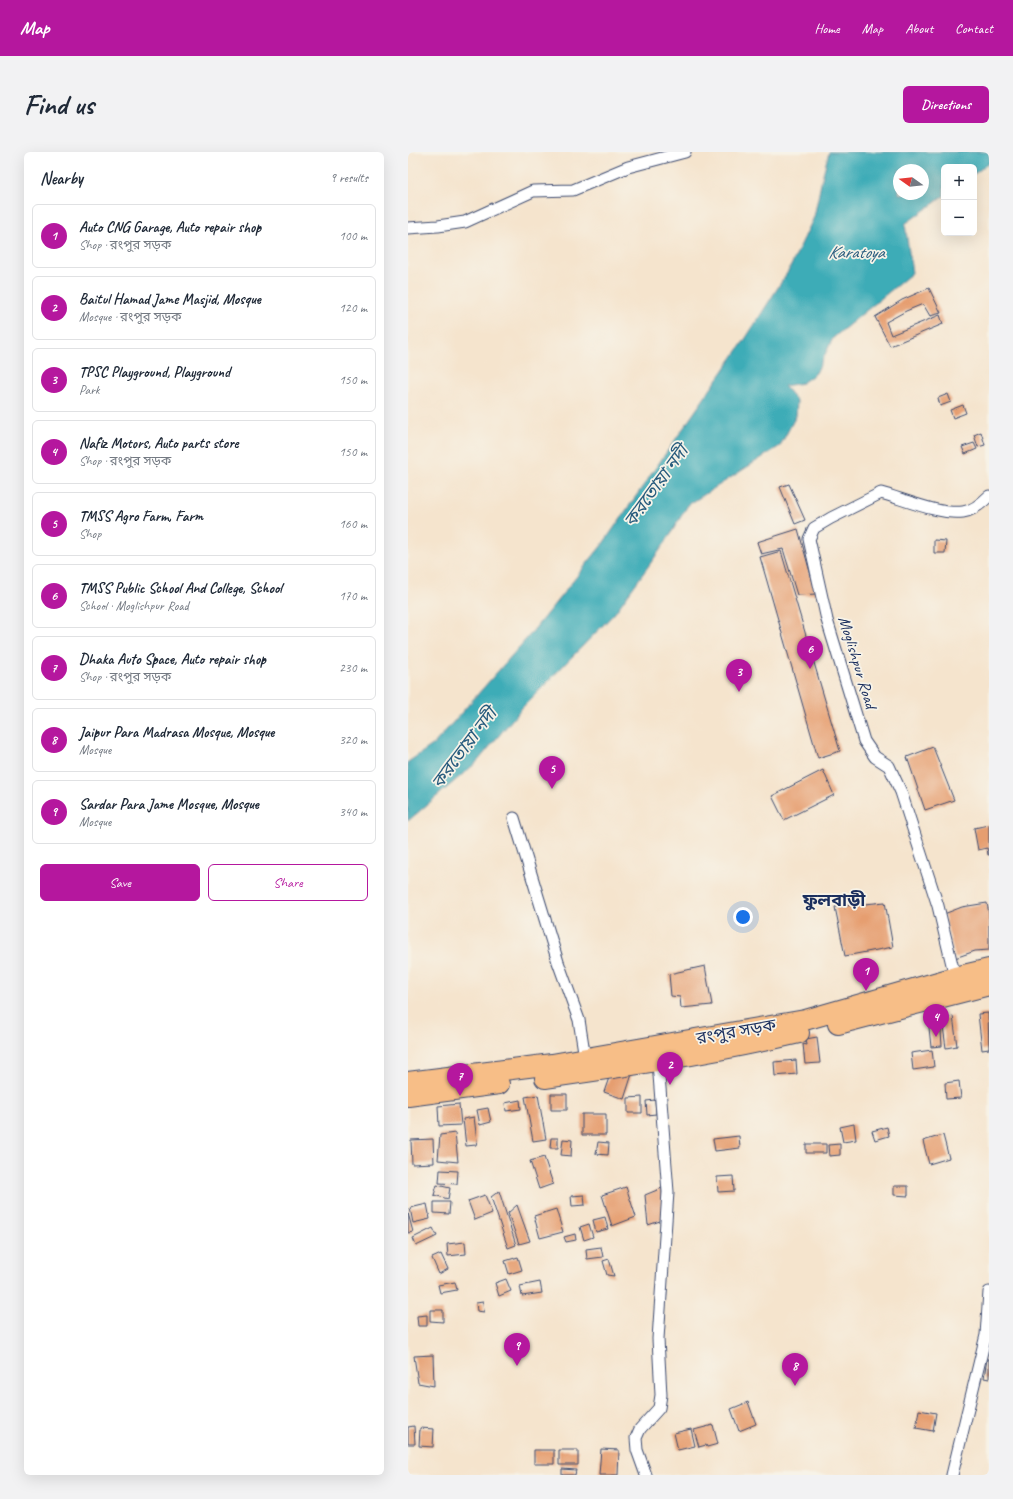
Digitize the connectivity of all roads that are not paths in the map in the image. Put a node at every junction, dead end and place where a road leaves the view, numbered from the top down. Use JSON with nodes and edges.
{"nodes":[{"id":1,"x":685,"y":152,"type":"edge"},
{"id":2,"x":408,"y":228,"type":"edge"},
{"id":3,"x":989,"y":496,"type":"edge"},
{"id":4,"x":514,"y":818,"type":"dead end"},
{"id":5,"x":989,"y":969,"type":"edge"},
{"id":6,"x":955,"y":977,"type":"junction"},
{"id":7,"x":989,"y":985,"type":"edge"},
{"id":8,"x":585,"y":1058,"type":"junction"},
{"id":9,"x":658,"y":1062,"type":"junction"},
{"id":10,"x":408,"y":1082,"type":"edge"},
{"id":11,"x":408,"y":1096,"type":"edge"},
{"id":12,"x":989,"y":1292,"type":"edge"},
{"id":13,"x":646,"y":1475,"type":"edge"},
{"id":14,"x":952,"y":1475,"type":"edge"}],
"edges":[{"from":1,"to":2,"type":"street"},
{"from":3,"to":6,"type":"street","name":"Moglishpur Road"},
{"from":4,"to":8,"type":"street"},
{"from":5,"to":6,"type":"highway","name":"রংপুর সড়ক"},
{"from":6,"to":8,"type":"highway","name":"রংপুর সড়ক"},
{"from":7,"to":9,"type":"highway","name":"রংপুর সড়ক"},
{"from":8,"to":10,"type":"highway","name":"রংপুর সড়ক"},
{"from":9,"to":11,"type":"highway","name":"রংপুর সড়ক"},
{"from":9,"to":13,"type":"street"},
{"from":12,"to":14,"type":"street"}]}
